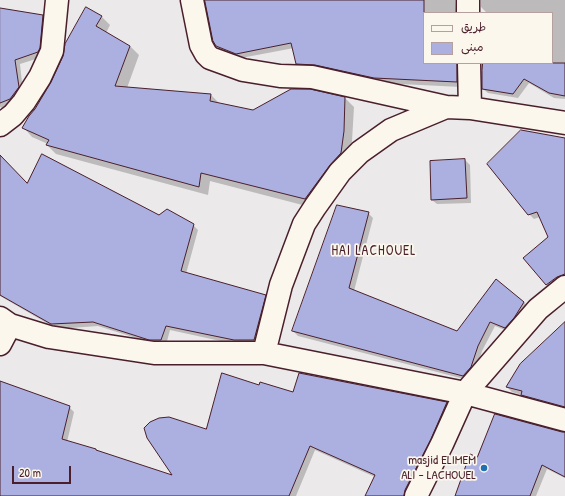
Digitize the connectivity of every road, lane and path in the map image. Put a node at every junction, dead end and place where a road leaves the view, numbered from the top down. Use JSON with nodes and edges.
{"nodes":[{"id":1,"x":57,"y":0,"type":"edge"},
{"id":2,"x":192,"y":0,"type":"edge"},
{"id":3,"x":468,"y":0,"type":"edge"},
{"id":4,"x":468,"y":12,"type":"edge"},
{"id":5,"x":469,"y":64,"type":"edge"},
{"id":6,"x":446,"y":107,"type":"junction"},
{"id":7,"x":470,"y":108,"type":"junction"},
{"id":8,"x":565,"y":123,"type":"edge"},
{"id":9,"x":0,"y":125,"type":"edge"},
{"id":10,"x":565,"y":287,"type":"edge"},
{"id":11,"x":3,"y":329,"type":"edge"},
{"id":12,"x":264,"y":353,"type":"junction"},
{"id":13,"x":465,"y":393,"type":"junction"},
{"id":14,"x":565,"y":420,"type":"edge"},
{"id":15,"x":416,"y":496,"type":"edge"}],
"edges":[{"from":1,"to":9,"type":"street"},
{"from":2,"to":6,"type":"street"},
{"from":3,"to":4,"type":"street"},
{"from":5,"to":7,"type":"street"},
{"from":6,"to":7,"type":"street"},
{"from":6,"to":12,"type":"street"},
{"from":7,"to":8,"type":"street"},
{"from":10,"to":13,"type":"street"},
{"from":11,"to":12,"type":"street"},
{"from":12,"to":13,"type":"street"},
{"from":13,"to":14,"type":"street"},
{"from":13,"to":15,"type":"street"}]}
